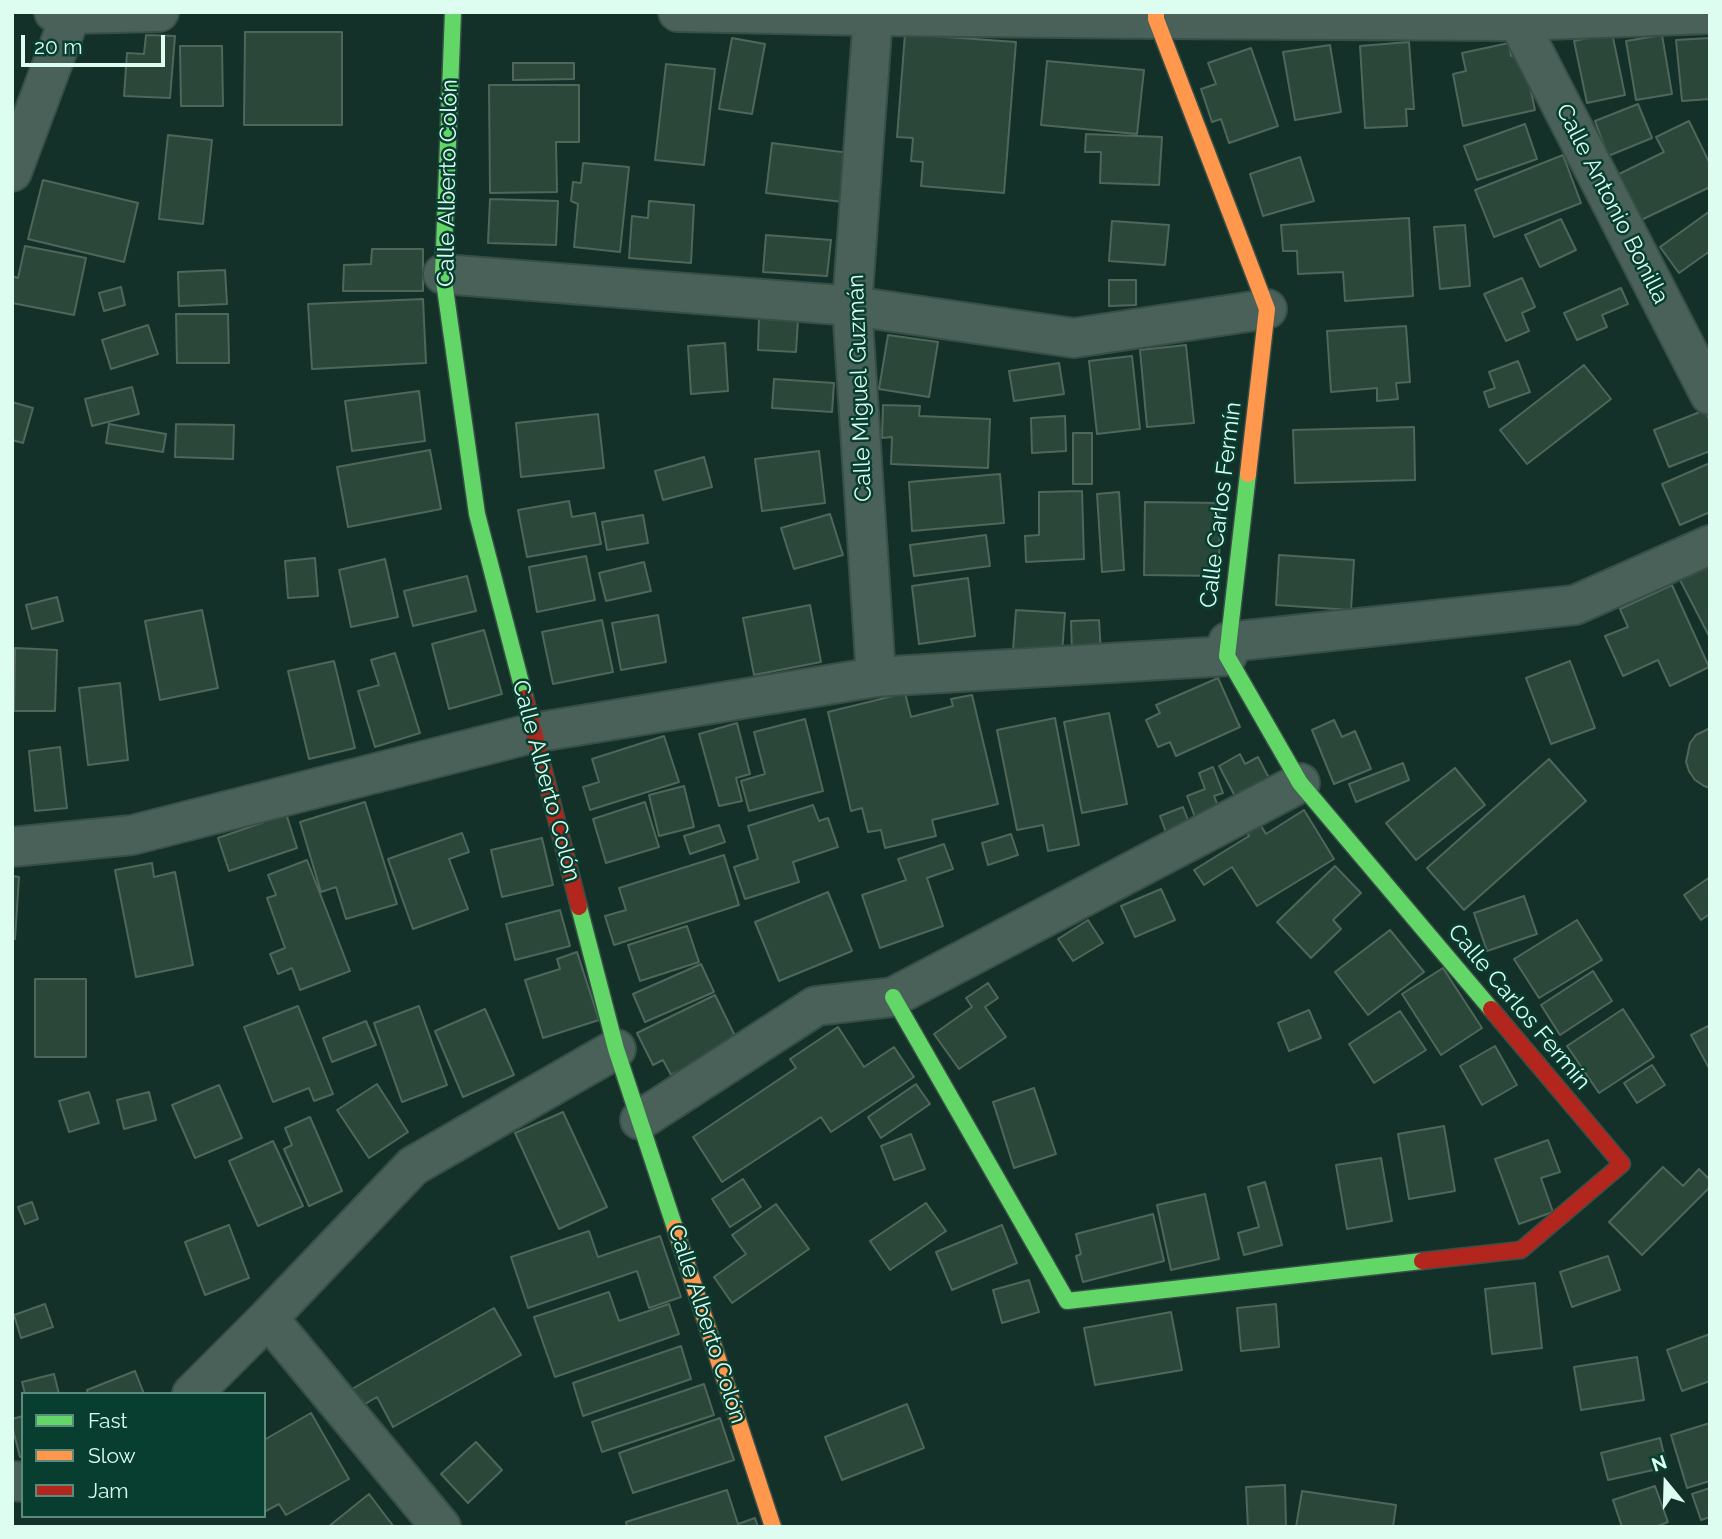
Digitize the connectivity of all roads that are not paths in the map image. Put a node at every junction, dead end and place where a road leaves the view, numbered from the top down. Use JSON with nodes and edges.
{"nodes":[{"id":1,"x":159,"y":12,"type":"edge"},
{"id":2,"x":453,"y":12,"type":"edge"},
{"id":3,"x":678,"y":12,"type":"edge"},
{"id":4,"x":63,"y":13,"type":"edge"},
{"id":5,"x":1710,"y":13,"type":"edge"},
{"id":6,"x":873,"y":16,"type":"junction"},
{"id":7,"x":1156,"y":16,"type":"edge"},
{"id":8,"x":1519,"y":16,"type":"edge"},
{"id":9,"x":12,"y":172,"type":"edge"},
{"id":10,"x":443,"y":274,"type":"junction"},
{"id":11,"x":852,"y":306,"type":"junction"},
{"id":12,"x":1267,"y":309,"type":"junction"},
{"id":13,"x":1710,"y":395,"type":"edge"},
{"id":14,"x":1710,"y":545,"type":"edge"},
{"id":15,"x":1227,"y":649,"type":"junction"},
{"id":16,"x":876,"y":677,"type":"junction"},
{"id":17,"x":533,"y":733,"type":"junction"},
{"id":18,"x":1300,"y":783,"type":"junction"},
{"id":19,"x":12,"y":847,"type":"edge"},
{"id":20,"x":893,"y":998,"type":"junction"},
{"id":21,"x":616,"y":1049,"type":"junction"},
{"id":22,"x":640,"y":1121,"type":"junction"},
{"id":23,"x":268,"y":1318,"type":"junction"},
{"id":24,"x":194,"y":1392,"type":"edge"},
{"id":25,"x":441,"y":1527,"type":"edge"},
{"id":26,"x":773,"y":1527,"type":"edge"}],
"edges":[{"from":1,"to":4,"type":"street"},
{"from":2,"to":10,"type":"street","name":"Calle Alberto Colón"},
{"from":3,"to":6,"type":"street"},
{"from":4,"to":9,"type":"street"},
{"from":5,"to":8,"type":"street"},
{"from":6,"to":7,"type":"street"},
{"from":6,"to":11,"type":"street","name":"Calle Miguel Guzmán"},
{"from":7,"to":8,"type":"street"},
{"from":7,"to":12,"type":"street","name":"Calle Carlos Fermín"},
{"from":8,"to":13,"type":"street","name":"Calle Antonio Bonilla"},
{"from":10,"to":11,"type":"street"},
{"from":10,"to":17,"type":"street","name":"Calle Alberto Colón"},
{"from":11,"to":12,"type":"street"},
{"from":11,"to":16,"type":"street","name":"Calle Miguel Guzmán"},
{"from":12,"to":15,"type":"street","name":"Calle Carlos Fermín"},
{"from":14,"to":15,"type":"street"},
{"from":15,"to":16,"type":"street"},
{"from":15,"to":18,"type":"street","name":"Calle Carlos Fermín"},
{"from":16,"to":17,"type":"street"},
{"from":17,"to":19,"type":"street"},
{"from":17,"to":21,"type":"street","name":"Calle Alberto Colón"},
{"from":18,"to":20,"type":"street"},
{"from":18,"to":20,"type":"street","name":"Calle Carlos Fermín"},
{"from":20,"to":22,"type":"street"},
{"from":21,"to":22,"type":"street","name":"Calle Alberto Colón"},
{"from":21,"to":23,"type":"street"},
{"from":22,"to":26,"type":"street","name":"Calle Alberto Colón"},
{"from":23,"to":24,"type":"street"},
{"from":23,"to":25,"type":"street"}]}
